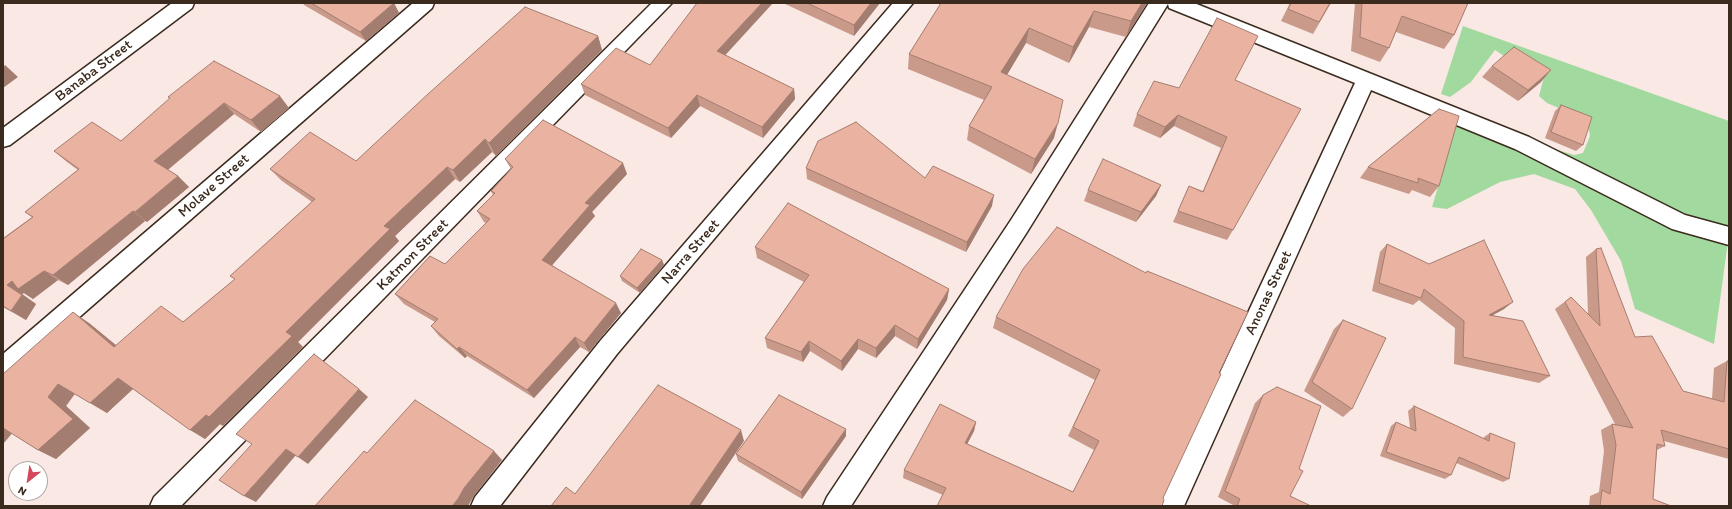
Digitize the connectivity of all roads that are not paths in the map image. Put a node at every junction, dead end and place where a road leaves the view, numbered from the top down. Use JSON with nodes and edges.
{"nodes":[{"id":1,"x":185,"y":3,"type":"edge"},
{"id":2,"x":425,"y":3,"type":"edge"},
{"id":3,"x":663,"y":3,"type":"edge"},
{"id":4,"x":904,"y":3,"type":"edge"},
{"id":5,"x":1159,"y":3,"type":"edge"},
{"id":6,"x":1176,"y":3,"type":"edge"},
{"id":7,"x":1366,"y":80,"type":"junction"},
{"id":8,"x":3,"y":139,"type":"edge"},
{"id":9,"x":1729,"y":236,"type":"edge"},
{"id":10,"x":3,"y":369,"type":"edge"},
{"id":11,"x":163,"y":506,"type":"edge"},
{"id":12,"x":484,"y":506,"type":"edge"},
{"id":13,"x":836,"y":506,"type":"edge"},
{"id":14,"x":1171,"y":506,"type":"edge"}],
"edges":[{"from":1,"to":8,"type":"street","name":"Banaba Street"},
{"from":2,"to":10,"type":"street","name":"Molave Street"},
{"from":3,"to":11,"type":"street","name":"Katmon Street"},
{"from":4,"to":12,"type":"street","name":"Narra Street"},
{"from":5,"to":13,"type":"street"},
{"from":6,"to":7,"type":"street"},
{"from":7,"to":9,"type":"street"},
{"from":7,"to":14,"type":"street","name":"Anonas Street"}]}
